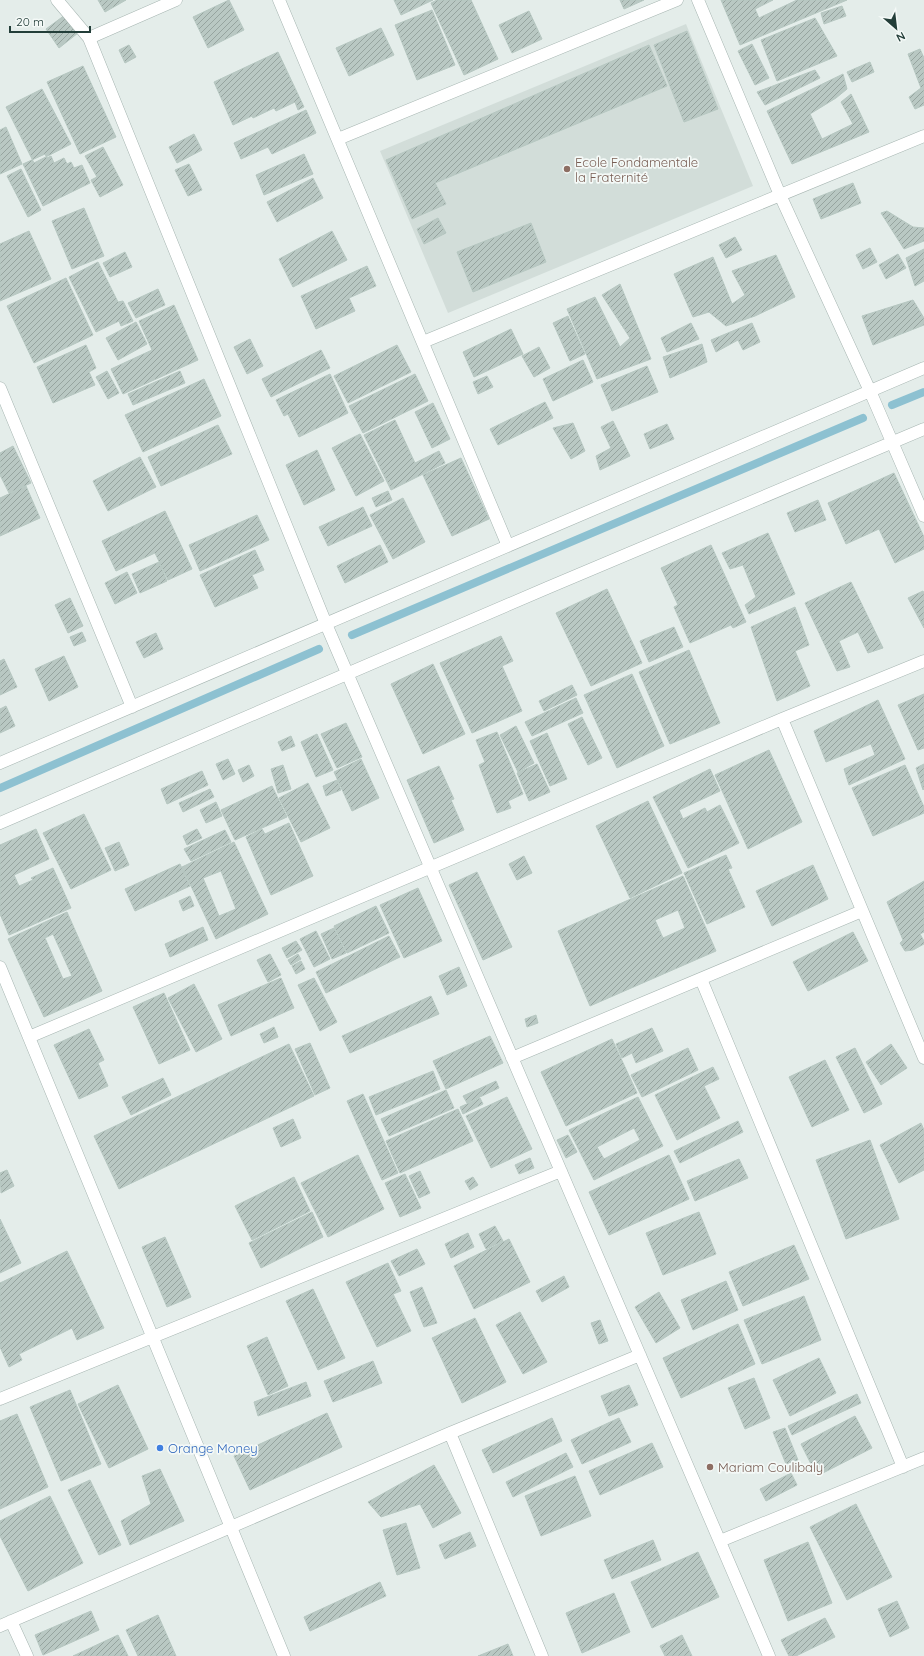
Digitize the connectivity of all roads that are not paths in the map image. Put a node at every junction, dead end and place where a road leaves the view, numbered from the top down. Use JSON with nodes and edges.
{"nodes":[{"id":1,"x":57,"y":0,"type":"edge"},
{"id":2,"x":176,"y":0,"type":"edge"},
{"id":3,"x":279,"y":0,"type":"edge"},
{"id":4,"x":677,"y":0,"type":"edge"},
{"id":5,"x":698,"y":0,"type":"edge"},
{"id":6,"x":89,"y":38,"type":"junction"},
{"id":7,"x":924,"y":136,"type":"edge"},
{"id":8,"x":338,"y":139,"type":"junction"},
{"id":9,"x":780,"y":195,"type":"junction"},
{"id":10,"x":423,"y":342,"type":"junction"},
{"id":11,"x":924,"y":368,"type":"edge"},
{"id":12,"x":0,"y":388,"type":"edge"},
{"id":13,"x":870,"y":391,"type":"junction"},
{"id":14,"x":924,"y":429,"type":"edge"},
{"id":15,"x":892,"y":444,"type":"junction"},
{"id":16,"x":924,"y":516,"type":"edge"},
{"id":17,"x":508,"y":546,"type":"junction"},
{"id":18,"x":326,"y":624,"type":"junction"},
{"id":19,"x":924,"y":660,"type":"edge"},
{"id":20,"x":348,"y":674,"type":"junction"},
{"id":21,"x":132,"y":707,"type":"junction"},
{"id":22,"x":782,"y":719,"type":"junction"},
{"id":23,"x":0,"y":763,"type":"edge"},
{"id":24,"x":0,"y":823,"type":"edge"},
{"id":25,"x":430,"y":867,"type":"junction"},
{"id":26,"x":862,"y":911,"type":"junction"},
{"id":27,"x":0,"y":967,"type":"edge"},
{"id":28,"x":700,"y":979,"type":"junction"},
{"id":29,"x":29,"y":1037,"type":"junction"},
{"id":30,"x":512,"y":1058,"type":"junction"},
{"id":31,"x":924,"y":1058,"type":"edge"},
{"id":32,"x":561,"y":1171,"type":"junction"},
{"id":33,"x":152,"y":1337,"type":"junction"},
{"id":34,"x":640,"y":1355,"type":"junction"},
{"id":35,"x":0,"y":1399,"type":"edge"},
{"id":36,"x":450,"y":1433,"type":"junction"},
{"id":37,"x":924,"y":1458,"type":"edge"},
{"id":38,"x":903,"y":1466,"type":"junction"},
{"id":39,"x":231,"y":1528,"type":"junction"},
{"id":40,"x":720,"y":1541,"type":"junction"},
{"id":41,"x":11,"y":1621,"type":"junction"},
{"id":42,"x":0,"y":1626,"type":"edge"},
{"id":43,"x":27,"y":1656,"type":"edge"},
{"id":44,"x":284,"y":1656,"type":"edge"},
{"id":45,"x":542,"y":1656,"type":"edge"},
{"id":46,"x":769,"y":1656,"type":"edge"}],
"edges":[{"from":1,"to":6,"type":"street"},
{"from":2,"to":6,"type":"street"},
{"from":3,"to":8,"type":"street"},
{"from":4,"to":8,"type":"street"},
{"from":5,"to":9,"type":"street"},
{"from":6,"to":18,"type":"street"},
{"from":7,"to":9,"type":"street"},
{"from":8,"to":10,"type":"street"},
{"from":9,"to":10,"type":"street"},
{"from":9,"to":13,"type":"street"},
{"from":10,"to":17,"type":"street"},
{"from":11,"to":13,"type":"street"},
{"from":12,"to":21,"type":"street"},
{"from":13,"to":15,"type":"street"},
{"from":13,"to":17,"type":"street"},
{"from":14,"to":15,"type":"street"},
{"from":15,"to":16,"type":"street"},
{"from":15,"to":20,"type":"street"},
{"from":17,"to":18,"type":"street"},
{"from":18,"to":20,"type":"street"},
{"from":18,"to":21,"type":"street"},
{"from":19,"to":22,"type":"street"},
{"from":20,"to":24,"type":"street"},
{"from":20,"to":25,"type":"street"},
{"from":21,"to":23,"type":"street"},
{"from":22,"to":25,"type":"street"},
{"from":22,"to":26,"type":"street"},
{"from":25,"to":29,"type":"street"},
{"from":25,"to":30,"type":"street"},
{"from":26,"to":28,"type":"street"},
{"from":26,"to":31,"type":"street"},
{"from":27,"to":29,"type":"street"},
{"from":28,"to":30,"type":"street"},
{"from":28,"to":38,"type":"street"},
{"from":29,"to":33,"type":"street"},
{"from":30,"to":32,"type":"street"},
{"from":32,"to":33,"type":"street"},
{"from":32,"to":34,"type":"street"},
{"from":33,"to":35,"type":"street"},
{"from":33,"to":39,"type":"street"},
{"from":34,"to":36,"type":"street"},
{"from":34,"to":40,"type":"street"},
{"from":36,"to":39,"type":"street"},
{"from":36,"to":45,"type":"street"},
{"from":37,"to":38,"type":"street"},
{"from":38,"to":40,"type":"street"},
{"from":39,"to":41,"type":"street"},
{"from":39,"to":44,"type":"street"},
{"from":40,"to":46,"type":"street"},
{"from":41,"to":42,"type":"street"},
{"from":41,"to":43,"type":"street"}]}
